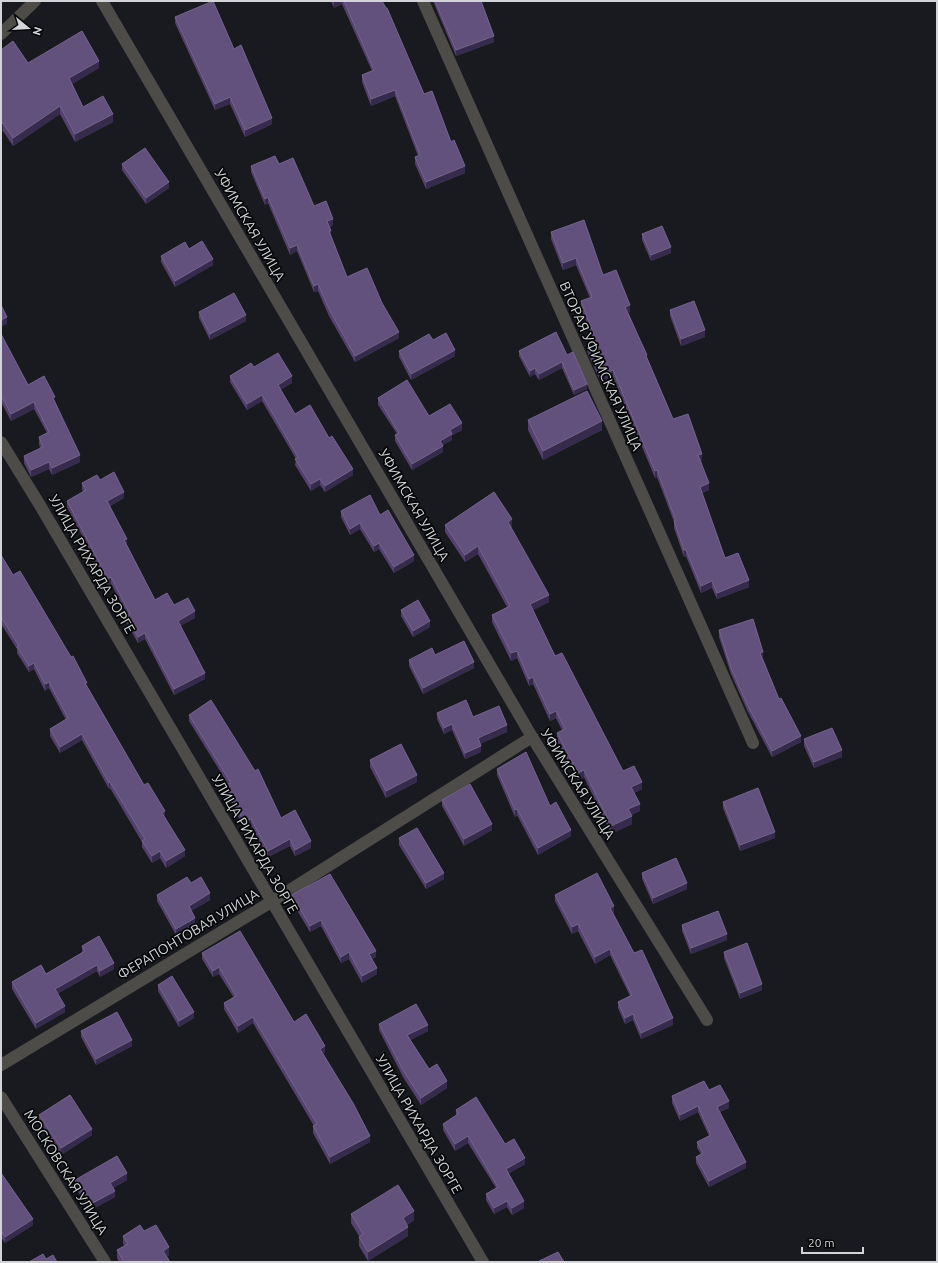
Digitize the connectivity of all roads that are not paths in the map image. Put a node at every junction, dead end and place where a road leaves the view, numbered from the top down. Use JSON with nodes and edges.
{"nodes":[{"id":1,"x":35,"y":1,"type":"edge"},
{"id":2,"x":102,"y":1,"type":"edge"},
{"id":3,"x":422,"y":1,"type":"edge"},
{"id":4,"x":1,"y":34,"type":"edge"},
{"id":5,"x":1,"y":442,"type":"edge"},
{"id":6,"x":532,"y":737,"type":"junction"},
{"id":7,"x":753,"y":743,"type":"dead end"},
{"id":8,"x":270,"y":902,"type":"junction"},
{"id":9,"x":707,"y":1020,"type":"dead end"},
{"id":10,"x":1,"y":1065,"type":"edge"},
{"id":11,"x":1,"y":1097,"type":"edge"},
{"id":12,"x":105,"y":1262,"type":"edge"},
{"id":13,"x":482,"y":1262,"type":"edge"}],
"edges":[{"from":1,"to":4,"type":"street"},
{"from":2,"to":6,"type":"street","name":"УФИМСКАЯ УЛИЦА"},
{"from":3,"to":7,"type":"street","name":"ВТОРАЯ УФИМСКАЯ УЛИЦА"},
{"from":5,"to":8,"type":"street","name":"УЛИЦА РИХАРДА ЗОРГЕ"},
{"from":6,"to":8,"type":"street","name":"ФЕРАПОНТОВАЯ УЛИЦА"},
{"from":6,"to":9,"type":"street","name":"УФИМСКАЯ УЛИЦА"},
{"from":8,"to":10,"type":"street","name":"ФЕРАПОНТОВАЯ УЛИЦА"},
{"from":8,"to":13,"type":"street","name":"УЛИЦА РИХАРДА ЗОРГЕ"},
{"from":11,"to":12,"type":"street","name":"МОСКОВСКАЯ УЛИЦА"}]}
